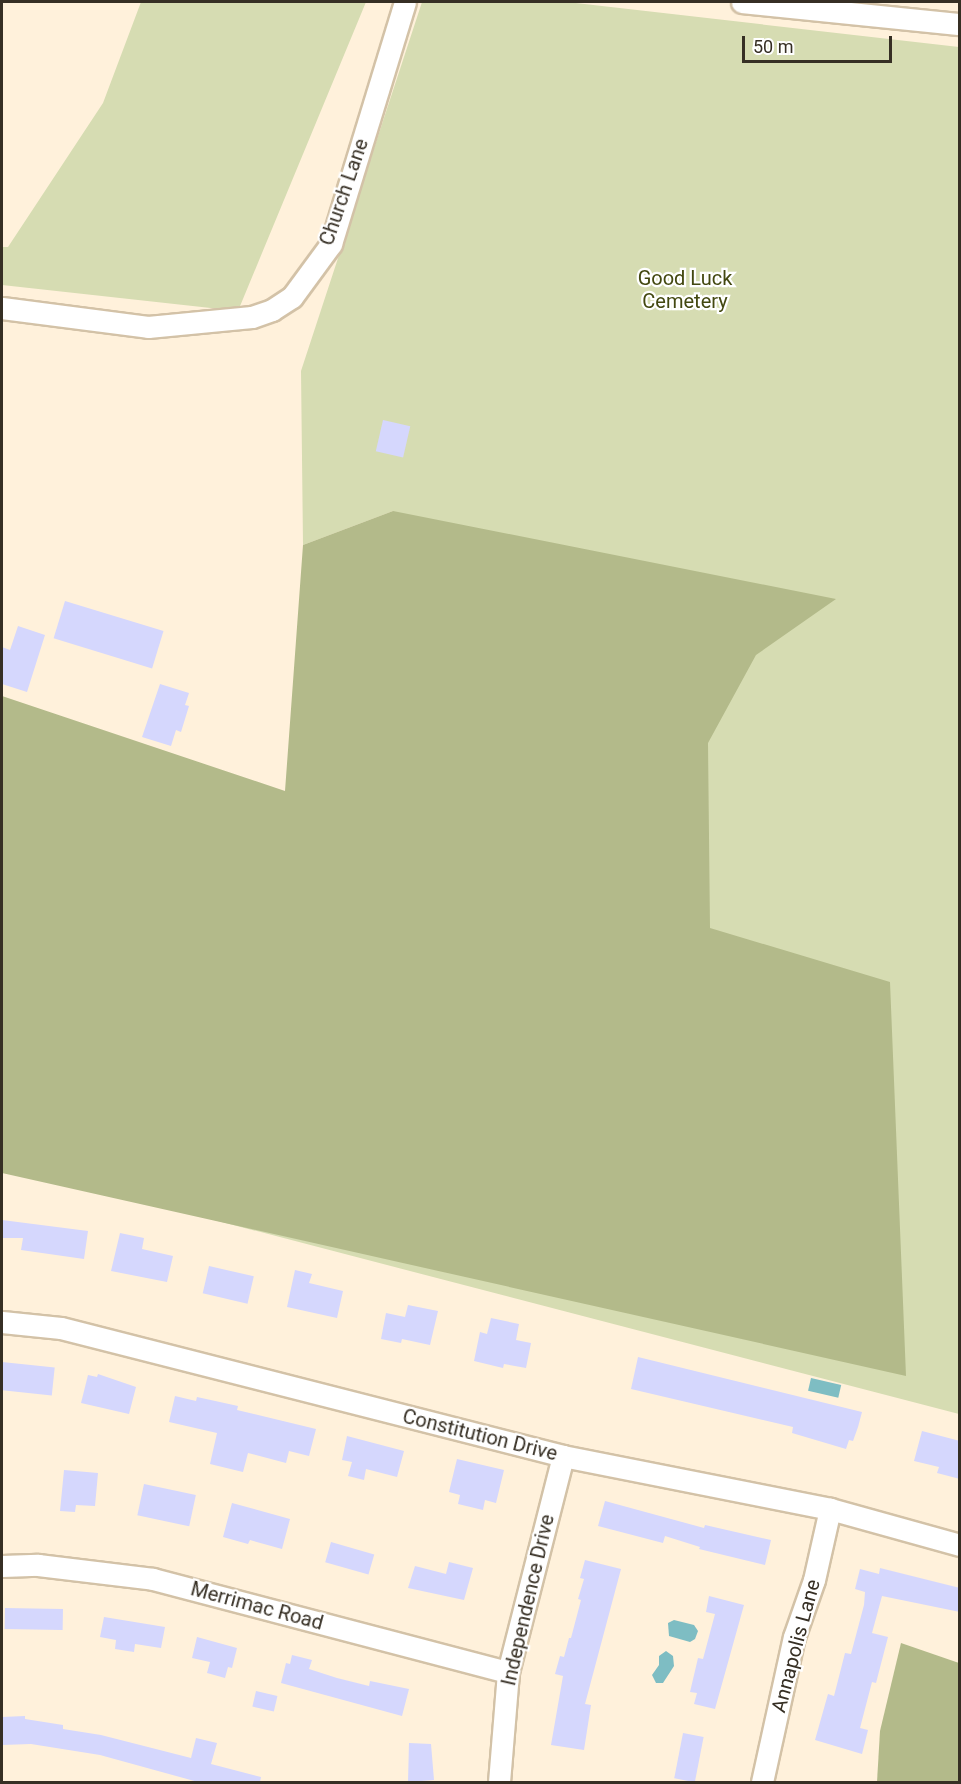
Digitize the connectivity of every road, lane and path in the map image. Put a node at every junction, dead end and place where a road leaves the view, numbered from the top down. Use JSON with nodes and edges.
{"nodes":[{"id":1,"x":405,"y":2,"type":"edge"},
{"id":2,"x":742,"y":2,"type":"edge"},
{"id":3,"x":960,"y":24,"type":"edge"},
{"id":4,"x":2,"y":308,"type":"edge"},
{"id":5,"x":2,"y":1322,"type":"edge"},
{"id":6,"x":563,"y":1456,"type":"junction"},
{"id":7,"x":830,"y":1509,"type":"junction"},
{"id":8,"x":960,"y":1545,"type":"edge"},
{"id":9,"x":2,"y":1566,"type":"edge"},
{"id":10,"x":508,"y":1672,"type":"junction"},
{"id":11,"x":499,"y":1782,"type":"edge"},
{"id":12,"x":762,"y":1782,"type":"edge"}],
"edges":[{"from":1,"to":4,"type":"street","name":"Church Lane"},
{"from":2,"to":3,"type":"street"},
{"from":5,"to":6,"type":"street","name":"Constitution Drive"},
{"from":6,"to":7,"type":"street","name":"Constitution Drive"},
{"from":6,"to":10,"type":"street","name":"Independence Drive"},
{"from":7,"to":8,"type":"street","name":"Constitution Drive"},
{"from":7,"to":12,"type":"street","name":"Annapolis Lane"},
{"from":9,"to":10,"type":"street","name":"Merrimac Road"},
{"from":10,"to":11,"type":"street","name":"Independence Drive"}]}
